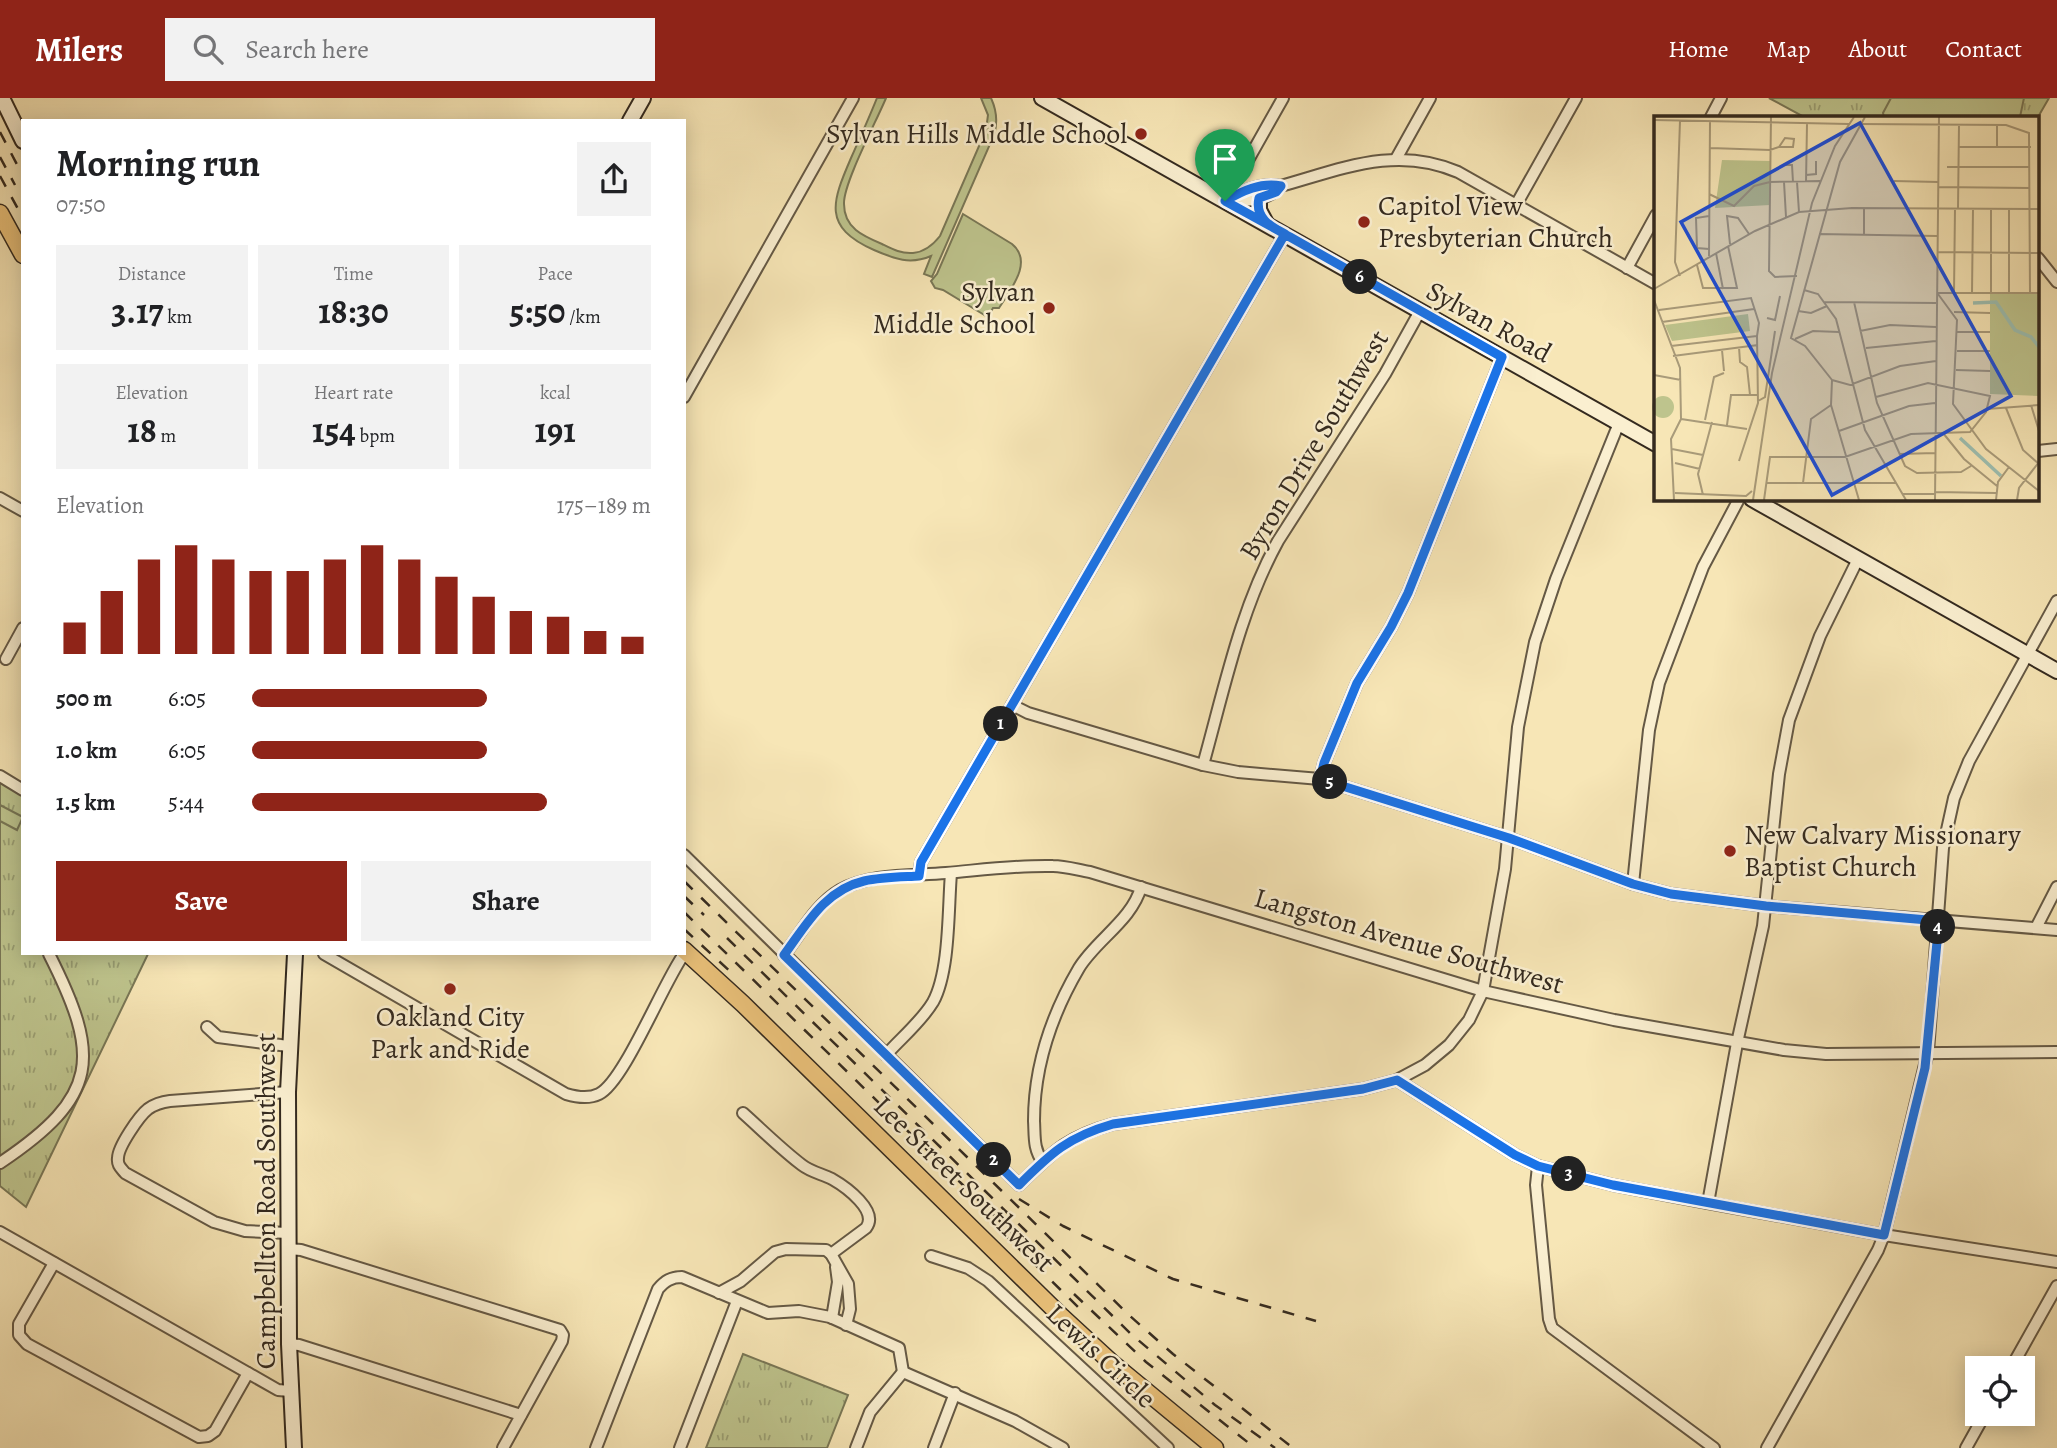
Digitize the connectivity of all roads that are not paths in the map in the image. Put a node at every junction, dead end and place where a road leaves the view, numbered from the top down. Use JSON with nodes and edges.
{"nodes":[{"id":1,"x":643,"y":98,"type":"edge"},
{"id":2,"x":853,"y":98,"type":"edge"},
{"id":3,"x":1042,"y":98,"type":"edge"},
{"id":4,"x":1283,"y":98,"type":"edge"},
{"id":5,"x":1430,"y":98,"type":"edge"},
{"id":6,"x":1576,"y":98,"type":"edge"},
{"id":7,"x":1721,"y":98,"type":"edge"},
{"id":8,"x":5,"y":100,"type":"edge"},
{"id":9,"x":1712,"y":116,"type":"edge"},
{"id":10,"x":631,"y":119,"type":"edge"},
{"id":11,"x":21,"y":136,"type":"edge"},
{"id":12,"x":1396,"y":159,"type":"junction"},
{"id":13,"x":1245,"y":166,"type":"junction"},
{"id":14,"x":1261,"y":192,"type":"junction"},
{"id":15,"x":1225,"y":201,"type":"junction"},
{"id":16,"x":1516,"y":205,"type":"junction"},
{"id":17,"x":0,"y":213,"type":"edge"},
{"id":18,"x":1654,"y":219,"type":"edge"},
{"id":19,"x":1267,"y":225,"type":"junction"},
{"id":20,"x":1285,"y":234,"type":"junction"},
{"id":21,"x":21,"y":251,"type":"edge"},
{"id":22,"x":2039,"y":259,"type":"edge"},
{"id":23,"x":1627,"y":268,"type":"junction"},
{"id":24,"x":2056,"y":278,"type":"edge"},
{"id":25,"x":1654,"y":283,"type":"edge"},
{"id":26,"x":1420,"y":311,"type":"junction"},
{"id":27,"x":1502,"y":357,"type":"junction"},
{"id":28,"x":686,"y":393,"type":"edge"},
{"id":29,"x":1619,"y":423,"type":"junction"},
{"id":30,"x":1654,"y":443,"type":"edge"},
{"id":31,"x":2057,"y":449,"type":"edge"},
{"id":32,"x":2039,"y":451,"type":"edge"},
{"id":33,"x":0,"y":498,"type":"edge"},
{"id":34,"x":1738,"y":500,"type":"edge"},
{"id":35,"x":1754,"y":500,"type":"edge"},
{"id":36,"x":21,"y":510,"type":"edge"},
{"id":37,"x":1858,"y":559,"type":"junction"},
{"id":38,"x":2055,"y":608,"type":"edge"},
{"id":39,"x":21,"y":632,"type":"edge"},
{"id":40,"x":2028,"y":654,"type":"junction"},
{"id":41,"x":6,"y":659,"type":"dead end"},
{"id":42,"x":2057,"y":671,"type":"edge"},
{"id":43,"x":1012,"y":705,"type":"junction"},
{"id":44,"x":1203,"y":765,"type":"junction"},
{"id":45,"x":0,"y":776,"type":"edge"},
{"id":46,"x":1320,"y":779,"type":"junction"},
{"id":47,"x":21,"y":789,"type":"edge"},
{"id":48,"x":1509,"y":838,"type":"junction"},
{"id":49,"x":686,"y":857,"type":"edge"},
{"id":50,"x":951,"y":873,"type":"junction"},
{"id":51,"x":919,"y":876,"type":"junction"},
{"id":52,"x":1633,"y":884,"type":"junction"},
{"id":53,"x":1141,"y":887,"type":"junction"},
{"id":54,"x":2057,"y":887,"type":"edge"},
{"id":55,"x":1766,"y":906,"type":"junction"},
{"id":56,"x":1939,"y":921,"type":"junction"},
{"id":57,"x":2036,"y":929,"type":"junction"},
{"id":58,"x":2057,"y":930,"type":"edge"},
{"id":59,"x":686,"y":953,"type":"edge"},
{"id":60,"x":50,"y":955,"type":"edge"},
{"id":61,"x":295,"y":955,"type":"edge"},
{"id":62,"x":326,"y":955,"type":"edge"},
{"id":63,"x":683,"y":955,"type":"edge"},
{"id":64,"x":784,"y":955,"type":"junction"},
{"id":65,"x":1483,"y":991,"type":"junction"},
{"id":66,"x":206,"y":1027,"type":"dead end"},
{"id":67,"x":1737,"y":1043,"type":"junction"},
{"id":68,"x":288,"y":1046,"type":"junction"},
{"id":69,"x":1928,"y":1052,"type":"junction"},
{"id":70,"x":2057,"y":1052,"type":"edge"},
{"id":71,"x":886,"y":1055,"type":"junction"},
{"id":72,"x":1397,"y":1080,"type":"junction"},
{"id":73,"x":288,"y":1092,"type":"junction"},
{"id":74,"x":743,"y":1114,"type":"dead end"},
{"id":75,"x":1043,"y":1162,"type":"junction"},
{"id":76,"x":0,"y":1163,"type":"edge"},
{"id":77,"x":1538,"y":1166,"type":"junction"},
{"id":78,"x":1708,"y":1203,"type":"junction"},
{"id":79,"x":0,"y":1232,"type":"edge"},
{"id":80,"x":288,"y":1233,"type":"junction"},
{"id":81,"x":1884,"y":1235,"type":"junction"},
{"id":82,"x":288,"y":1250,"type":"junction"},
{"id":83,"x":831,"y":1254,"type":"junction"},
{"id":84,"x":931,"y":1256,"type":"dead end"},
{"id":85,"x":2057,"y":1262,"type":"edge"},
{"id":86,"x":54,"y":1263,"type":"junction"},
{"id":87,"x":2057,"y":1286,"type":"edge"},
{"id":88,"x":719,"y":1293,"type":"junction"},
{"id":89,"x":737,"y":1301,"type":"junction"},
{"id":90,"x":832,"y":1318,"type":"junction"},
{"id":91,"x":846,"y":1325,"type":"junction"},
{"id":92,"x":289,"y":1344,"type":"junction"},
{"id":93,"x":2018,"y":1356,"type":"edge"},
{"id":94,"x":903,"y":1372,"type":"junction"},
{"id":95,"x":248,"y":1373,"type":"junction"},
{"id":96,"x":290,"y":1391,"type":"junction"},
{"id":97,"x":955,"y":1393,"type":"junction"},
{"id":98,"x":521,"y":1415,"type":"junction"},
{"id":99,"x":1978,"y":1426,"type":"edge"},
{"id":100,"x":295,"y":1448,"type":"edge"},
{"id":101,"x":503,"y":1448,"type":"edge"},
{"id":102,"x":596,"y":1448,"type":"edge"},
{"id":103,"x":680,"y":1448,"type":"edge"},
{"id":104,"x":856,"y":1448,"type":"edge"},
{"id":105,"x":934,"y":1448,"type":"edge"},
{"id":106,"x":1063,"y":1448,"type":"edge"},
{"id":107,"x":1168,"y":1448,"type":"edge"},
{"id":108,"x":1215,"y":1448,"type":"edge"},
{"id":109,"x":1714,"y":1448,"type":"edge"},
{"id":110,"x":1767,"y":1448,"type":"edge"},
{"id":111,"x":1966,"y":1448,"type":"edge"}],
"edges":[{"from":1,"to":10,"type":"main road"},
{"from":2,"to":28,"type":"street"},
{"from":3,"to":15,"type":"main road","name":"Sylvan Road"},
{"from":4,"to":13,"type":"street"},
{"from":5,"to":12,"type":"street"},
{"from":6,"to":16,"type":"street"},
{"from":7,"to":9,"type":"street"},
{"from":8,"to":11,"type":"main road"},
{"from":12,"to":14,"type":"street"},
{"from":12,"to":16,"type":"street"},
{"from":13,"to":14,"type":"street"},
{"from":13,"to":15,"type":"street"},
{"from":14,"to":15,"type":"street"},
{"from":14,"to":19,"type":"main road"},
{"from":15,"to":19,"type":"main road","name":"Sylvan Road"},
{"from":16,"to":23,"type":"street"},
{"from":17,"to":21,"type":"main road"},
{"from":18,"to":23,"type":"street"},
{"from":19,"to":20,"type":"main road","name":"Sylvan Road"},
{"from":20,"to":26,"type":"main road","name":"Sylvan Road"},
{"from":20,"to":43,"type":"street"},
{"from":22,"to":24,"type":"street"},
{"from":23,"to":25,"type":"street"},
{"from":26,"to":27,"type":"main road","name":"Sylvan Road"},
{"from":26,"to":44,"type":"street","name":"Byron Drive Southwest"},
{"from":27,"to":29,"type":"main road","name":"Sylvan Road"},
{"from":27,"to":46,"type":"street"},
{"from":29,"to":30,"type":"main road","name":"Sylvan Road"},
{"from":29,"to":48,"type":"street"},
{"from":31,"to":32,"type":"street"},
{"from":33,"to":36,"type":"street"},
{"from":34,"to":52,"type":"street"},
{"from":35,"to":37,"type":"main road"},
{"from":37,"to":40,"type":"main road"},
{"from":37,"to":55,"type":"street"},
{"from":38,"to":40,"type":"street"},
{"from":39,"to":41,"type":"street"},
{"from":40,"to":42,"type":"main road"},
{"from":40,"to":56,"type":"street"},
{"from":43,"to":44,"type":"street"},
{"from":43,"to":51,"type":"street"},
{"from":44,"to":46,"type":"street"},
{"from":45,"to":47,"type":"street"},
{"from":46,"to":48,"type":"street"},
{"from":48,"to":52,"type":"street"},
{"from":48,"to":65,"type":"street"},
{"from":49,"to":64,"type":"street"},
{"from":50,"to":51,"type":"street","name":"Langston Avenue Southwest"},
{"from":50,"to":53,"type":"street","name":"Langston Avenue Southwest"},
{"from":50,"to":71,"type":"street"},
{"from":51,"to":64,"type":"street","name":"Langston Avenue Southwest"},
{"from":52,"to":55,"type":"street"},
{"from":53,"to":65,"type":"street","name":"Langston Avenue Southwest"},
{"from":53,"to":75,"type":"street"},
{"from":54,"to":57,"type":"street"},
{"from":55,"to":56,"type":"street"},
{"from":55,"to":67,"type":"street"},
{"from":56,"to":57,"type":"street"},
{"from":56,"to":69,"type":"street"},
{"from":57,"to":58,"type":"street"},
{"from":59,"to":108,"type":"main road","name":"Lee Street Southwest"},
{"from":60,"to":76,"type":"street"},
{"from":61,"to":68,"type":"main road","name":"Campbellton Road Southwest"},
{"from":62,"to":63,"type":"street"},
{"from":64,"to":71,"type":"street"},
{"from":65,"to":67,"type":"street","name":"Langston Avenue Southwest"},
{"from":65,"to":72,"type":"street"},
{"from":66,"to":68,"type":"street"},
{"from":67,"to":69,"type":"street","name":"Langston Avenue Southwest"},
{"from":67,"to":78,"type":"street"},
{"from":68,"to":73,"type":"main road","name":"Campbellton Road Southwest"},
{"from":69,"to":70,"type":"street","name":"Langston Avenue Southwest"},
{"from":69,"to":81,"type":"street"},
{"from":71,"to":75,"type":"street"},
{"from":72,"to":75,"type":"street"},
{"from":72,"to":77,"type":"street"},
{"from":73,"to":80,"type":"main road","name":"Campbellton Road Southwest"},
{"from":73,"to":80,"type":"street"},
{"from":74,"to":83,"type":"street"},
{"from":77,"to":78,"type":"street"},
{"from":77,"to":109,"type":"street"},
{"from":78,"to":81,"type":"street"},
{"from":79,"to":86,"type":"street"},
{"from":80,"to":82,"type":"main road","name":"Campbellton Road Southwest"},
{"from":81,"to":85,"type":"street"},
{"from":81,"to":110,"type":"street"},
{"from":82,"to":92,"type":"main road","name":"Campbellton Road Southwest"},
{"from":82,"to":98,"type":"street"},
{"from":83,"to":88,"type":"street"},
{"from":83,"to":90,"type":"street"},
{"from":83,"to":91,"type":"street"},
{"from":84,"to":107,"type":"street","name":"Lewis Circle"},
{"from":86,"to":95,"type":"street"},
{"from":86,"to":95,"type":"street"},
{"from":87,"to":93,"type":"street"},
{"from":88,"to":89,"type":"street"},
{"from":88,"to":102,"type":"street"},
{"from":89,"to":90,"type":"street"},
{"from":89,"to":103,"type":"street"},
{"from":90,"to":91,"type":"street"},
{"from":91,"to":94,"type":"street"},
{"from":92,"to":96,"type":"main road","name":"Campbellton Road Southwest"},
{"from":92,"to":98,"type":"street"},
{"from":94,"to":97,"type":"street"},
{"from":94,"to":104,"type":"street"},
{"from":95,"to":96,"type":"street"},
{"from":96,"to":100,"type":"main road","name":"Campbellton Road Southwest"},
{"from":97,"to":105,"type":"street"},
{"from":97,"to":106,"type":"street"},
{"from":98,"to":101,"type":"street"},
{"from":99,"to":111,"type":"street"}]}
